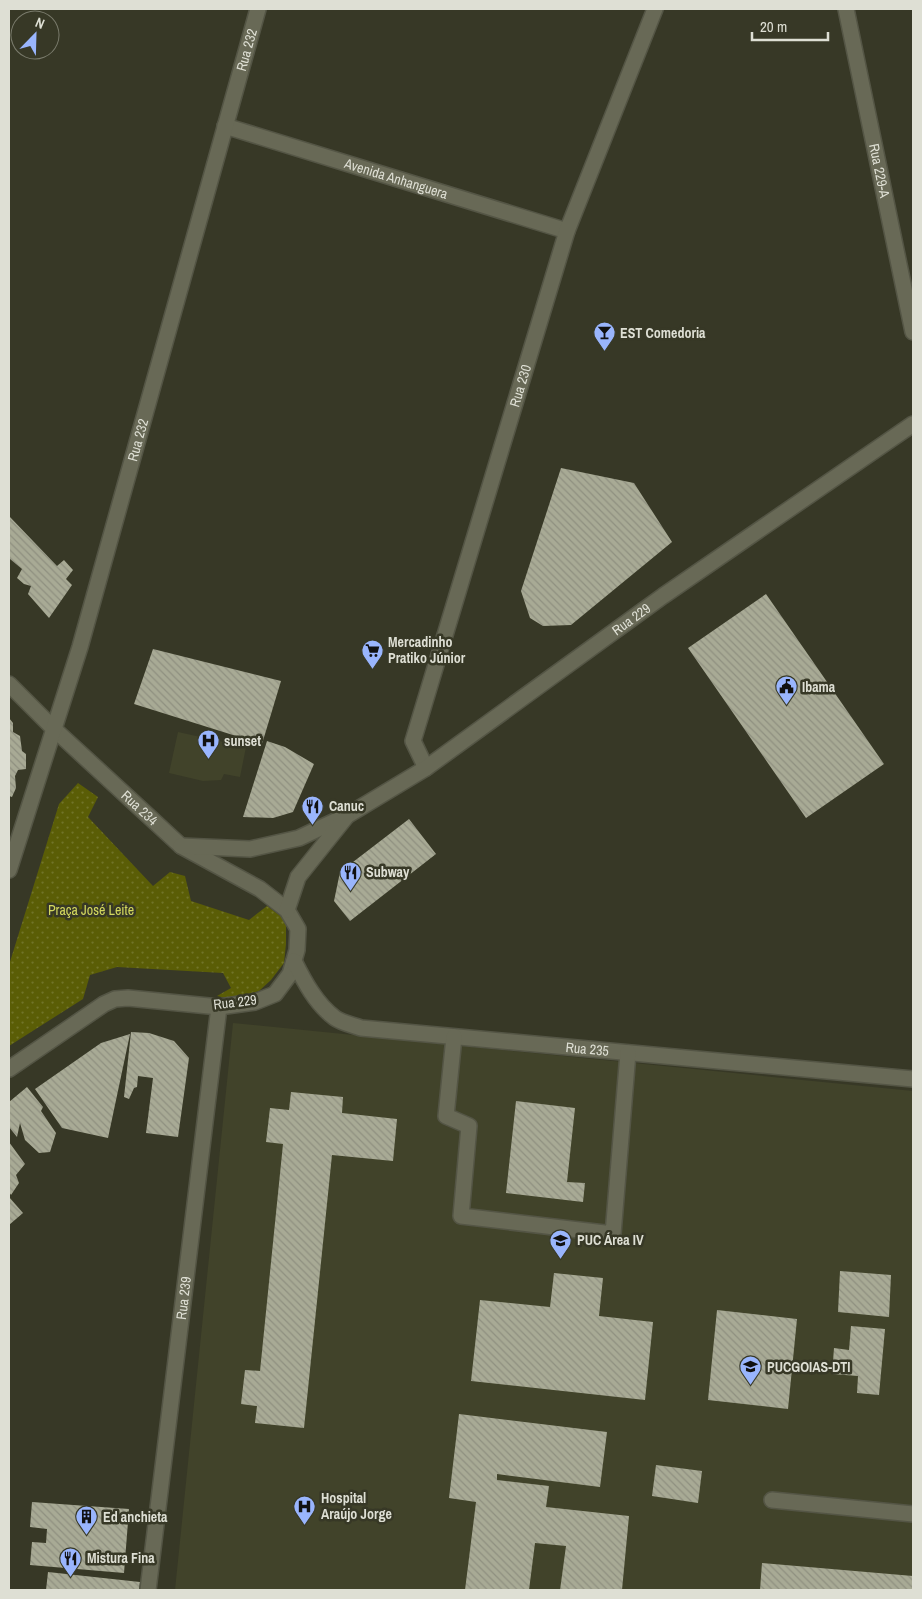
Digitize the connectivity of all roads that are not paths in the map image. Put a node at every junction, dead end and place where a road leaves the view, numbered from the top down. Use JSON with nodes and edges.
{"nodes":[{"id":1,"x":258,"y":9,"type":"edge"},
{"id":2,"x":655,"y":9,"type":"edge"},
{"id":3,"x":846,"y":9,"type":"edge"},
{"id":4,"x":225,"y":126,"type":"junction"},
{"id":5,"x":567,"y":230,"type":"junction"},
{"id":6,"x":913,"y":332,"type":"edge"},
{"id":7,"x":913,"y":424,"type":"edge"},
{"id":8,"x":9,"y":684,"type":"edge"},
{"id":9,"x":54,"y":729,"type":"junction"},
{"id":10,"x":426,"y":768,"type":"junction"},
{"id":11,"x":348,"y":815,"type":"junction"},
{"id":12,"x":181,"y":846,"type":"junction"},
{"id":13,"x":9,"y":870,"type":"edge"},
{"id":14,"x":288,"y":910,"type":"junction"},
{"id":15,"x":294,"y":961,"type":"junction"},
{"id":16,"x":219,"y":1007,"type":"junction"},
{"id":17,"x":454,"y":1037,"type":"junction"},
{"id":18,"x":628,"y":1053,"type":"junction"},
{"id":19,"x":9,"y":1069,"type":"edge"},
{"id":20,"x":913,"y":1079,"type":"edge"},
{"id":21,"x":772,"y":1500,"type":"dead end"},
{"id":22,"x":913,"y":1514,"type":"edge"},
{"id":23,"x":148,"y":1590,"type":"edge"}],
"edges":[{"from":1,"to":4,"type":"street","name":"Rua 232"},
{"from":2,"to":5,"type":"street","name":"Rua 230"},
{"from":3,"to":6,"type":"street","name":"Rua 229-A"},
{"from":4,"to":5,"type":"street","name":"Avenida Anhanguera"},
{"from":4,"to":9,"type":"street","name":"Rua 232"},
{"from":5,"to":10,"type":"street","name":"Rua 230"},
{"from":7,"to":10,"type":"street","name":"Rua 229"},
{"from":8,"to":9,"type":"street","name":"Rua 234"},
{"from":9,"to":12,"type":"street","name":"Rua 234"},
{"from":9,"to":13,"type":"street","name":"Rua 232"},
{"from":10,"to":11,"type":"street","name":"Rua 229"},
{"from":11,"to":12,"type":"street","name":"Rua 229"},
{"from":11,"to":14,"type":"street","name":"Rua 229"},
{"from":12,"to":14,"type":"street","name":"Rua 234"},
{"from":14,"to":15,"type":"street","name":"Rua 229"},
{"from":15,"to":16,"type":"street","name":"Rua 229"},
{"from":15,"to":17,"type":"street","name":"Rua 235"},
{"from":16,"to":19,"type":"street","name":"Rua 229"},
{"from":16,"to":23,"type":"street","name":"Rua 239"},
{"from":17,"to":18,"type":"street","name":"Rua 235"},
{"from":17,"to":18,"type":"street"},
{"from":18,"to":20,"type":"street","name":"Rua 235"},
{"from":21,"to":22,"type":"street"}]}
